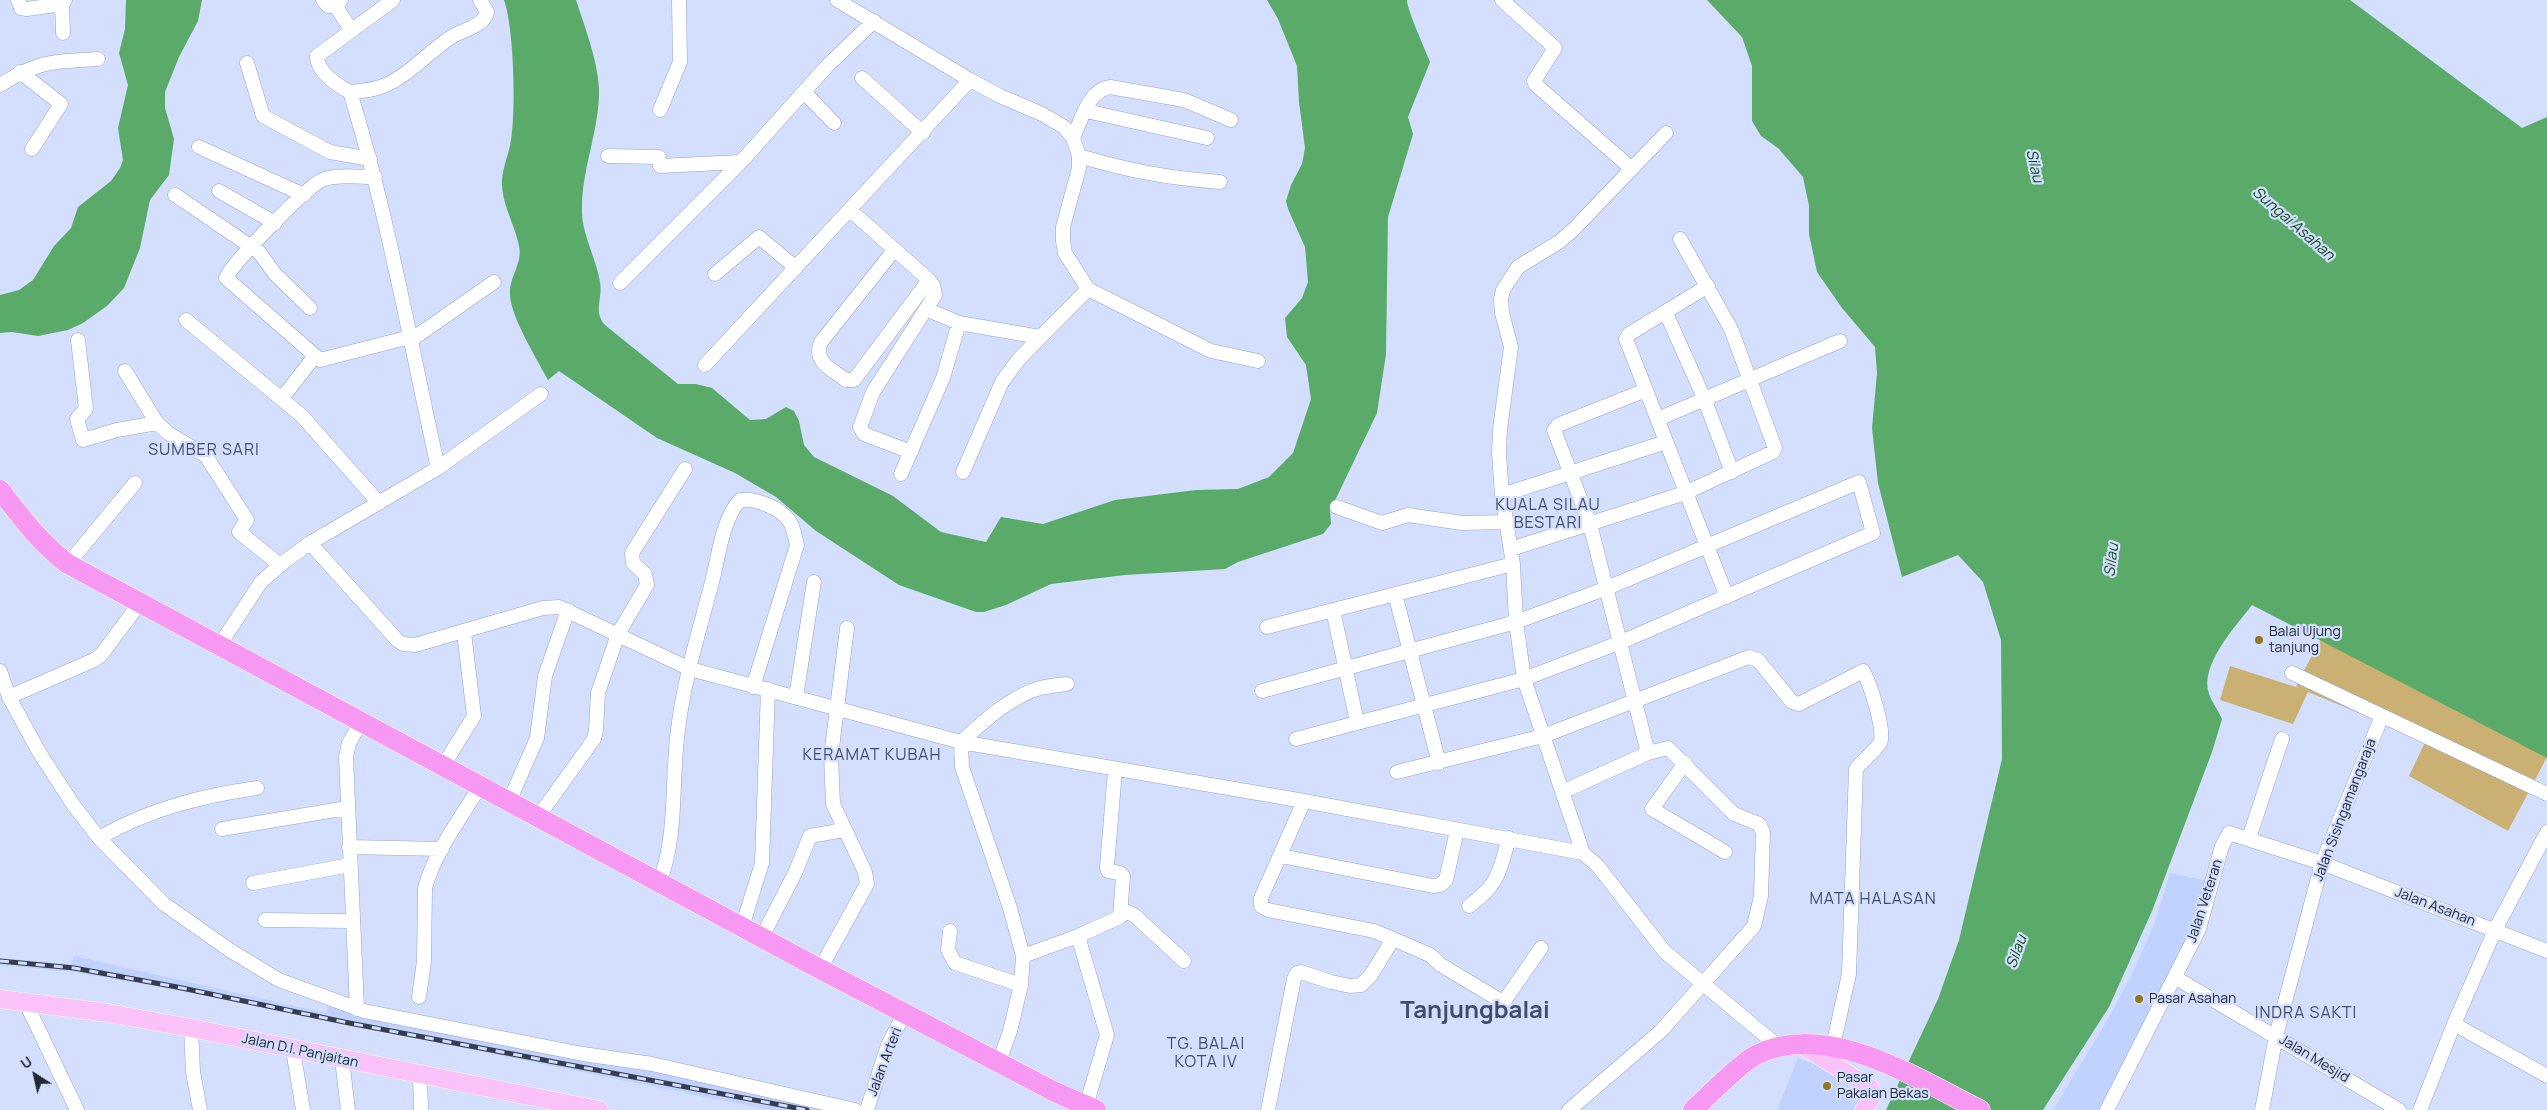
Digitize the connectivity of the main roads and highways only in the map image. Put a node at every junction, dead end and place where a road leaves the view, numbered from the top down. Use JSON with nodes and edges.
{"nodes":[{"id":1,"x":0,"y":490,"type":"edge"},
{"id":2,"x":0,"y":999,"type":"edge"},
{"id":3,"x":1802,"y":1045,"type":"junction"},
{"id":4,"x":1091,"y":1108,"type":"edge"},
{"id":5,"x":593,"y":1109,"type":"edge"},
{"id":6,"x":1692,"y":1110,"type":"edge"},
{"id":7,"x":1864,"y":1110,"type":"edge"},
{"id":8,"x":1980,"y":1110,"type":"edge"}],
"edges":[{"from":1,"to":4,"type":"highway"},
{"from":2,"to":5,"type":"main road","name":"Jalan D.I. Panjaitan"},
{"from":3,"to":6,"type":"highway"},
{"from":3,"to":7,"type":"main road"},
{"from":3,"to":8,"type":"highway"}]}
